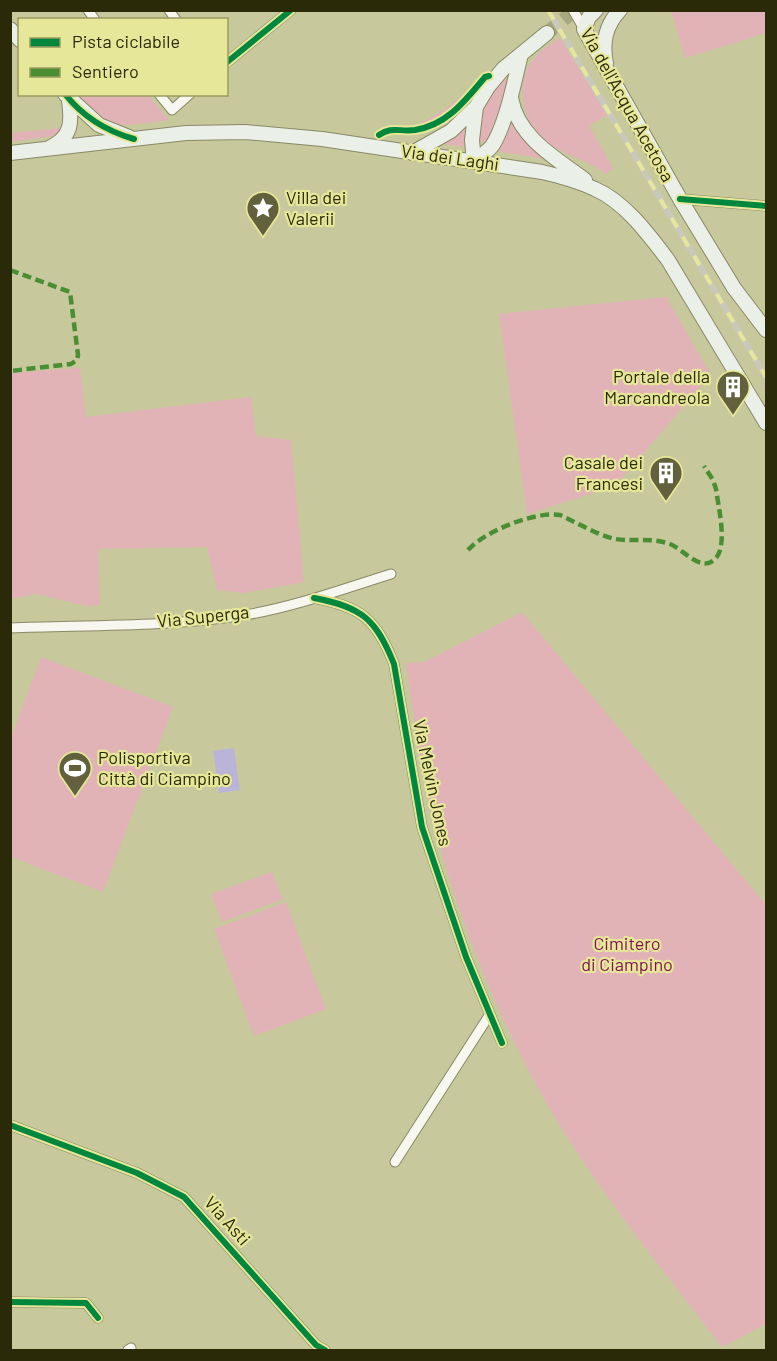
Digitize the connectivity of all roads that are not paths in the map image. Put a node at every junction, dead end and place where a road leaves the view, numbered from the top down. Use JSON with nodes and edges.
{"nodes":[{"id":1,"x":291,"y":10,"type":"edge"},
{"id":2,"x":573,"y":10,"type":"edge"},
{"id":3,"x":596,"y":10,"type":"edge"},
{"id":4,"x":620,"y":10,"type":"edge"},
{"id":5,"x":584,"y":29,"type":"junction"},
{"id":6,"x":606,"y":30,"type":"junction"},
{"id":7,"x":547,"y":33,"type":"tunnel mouth"},
{"id":8,"x":521,"y":54,"type":"junction"},
{"id":9,"x":228,"y":61,"type":"edge"},
{"id":10,"x":609,"y":74,"type":"junction"},
{"id":11,"x":161,"y":96,"type":"edge"},
{"id":12,"x":188,"y":96,"type":"edge"},
{"id":13,"x":67,"y":97,"type":"edge"},
{"id":14,"x":511,"y":99,"type":"junction"},
{"id":15,"x":476,"y":107,"type":"junction"},
{"id":16,"x":91,"y":119,"type":"junction"},
{"id":17,"x":70,"y":127,"type":"junction"},
{"id":18,"x":134,"y":139,"type":"junction"},
{"id":19,"x":87,"y":144,"type":"junction"},
{"id":20,"x":45,"y":150,"type":"junction"},
{"id":21,"x":10,"y":153,"type":"edge"},
{"id":22,"x":412,"y":153,"type":"junction"},
{"id":23,"x":474,"y":162,"type":"junction"},
{"id":24,"x":596,"y":189,"type":"junction"},
{"id":25,"x":680,"y":199,"type":"junction"},
{"id":26,"x":766,"y":206,"type":"edge"},
{"id":27,"x":766,"y":330,"type":"edge"},
{"id":28,"x":766,"y":423,"type":"edge"},
{"id":29,"x":391,"y":574,"type":"dead end"},
{"id":30,"x":314,"y":598,"type":"junction"},
{"id":31,"x":10,"y":628,"type":"edge"},
{"id":32,"x":490,"y":1014,"type":"junction"},
{"id":33,"x":502,"y":1043,"type":"dead end"},
{"id":34,"x":10,"y":1125,"type":"edge"},
{"id":35,"x":395,"y":1162,"type":"dead end"},
{"id":36,"x":10,"y":1302,"type":"edge"},
{"id":37,"x":98,"y":1318,"type":"dead end"},
{"id":38,"x":323,"y":1350,"type":"edge"}],
"edges":[{"from":1,"to":9,"type":"street"},
{"from":2,"to":5,"type":"street","name":"Via dell'Acqua Acetosa"},
{"from":3,"to":5,"type":"main road"},
{"from":4,"to":6,"type":"main road"},
{"from":5,"to":6,"type":"main road"},
{"from":5,"to":10,"type":"main road","name":"Via dell'Acqua Acetosa"},
{"from":6,"to":10,"type":"main road"},
{"from":7,"to":8,"type":"main road"},
{"from":8,"to":14,"type":"main road"},
{"from":8,"to":15,"type":"main road"},
{"from":10,"to":25,"type":"main road","name":"Via dell'Acqua Acetosa"},
{"from":11,"to":12,"type":"street"},
{"from":13,"to":16,"type":"main road"},
{"from":13,"to":17,"type":"main road"},
{"from":14,"to":23,"type":"main road"},
{"from":14,"to":24,"type":"main road"},
{"from":15,"to":22,"type":"main road"},
{"from":15,"to":23,"type":"main road"},
{"from":16,"to":18,"type":"main road"},
{"from":16,"to":19,"type":"main road"},
{"from":17,"to":19,"type":"main road"},
{"from":17,"to":20,"type":"main road"},
{"from":18,"to":19,"type":"main road","name":"Via dei Laghi"},
{"from":18,"to":22,"type":"main road","name":"Via dei Laghi"},
{"from":19,"to":20,"type":"main road","name":"Via dei Laghi"},
{"from":20,"to":21,"type":"main road","name":"Via dei Laghi"},
{"from":22,"to":23,"type":"main road","name":"Via dei Laghi"},
{"from":23,"to":24,"type":"main road","name":"Via dei Laghi"},
{"from":24,"to":28,"type":"main road","name":"Via dei Laghi"},
{"from":25,"to":26,"type":"street","name":"Via dell'Acqua Acetosa"},
{"from":25,"to":27,"type":"main road","name":"Via dell'Acqua Acetosa"},
{"from":29,"to":30,"type":"street","name":"Via Superga"},
{"from":30,"to":31,"type":"street","name":"Via Superga"},
{"from":30,"to":32,"type":"street","name":"Via Melvin Jones"},
{"from":32,"to":33,"type":"street","name":"Via Melvin Jones"},
{"from":32,"to":35,"type":"street"},
{"from":34,"to":38,"type":"street","name":"Via Asti"},
{"from":36,"to":37,"type":"street"}]}
